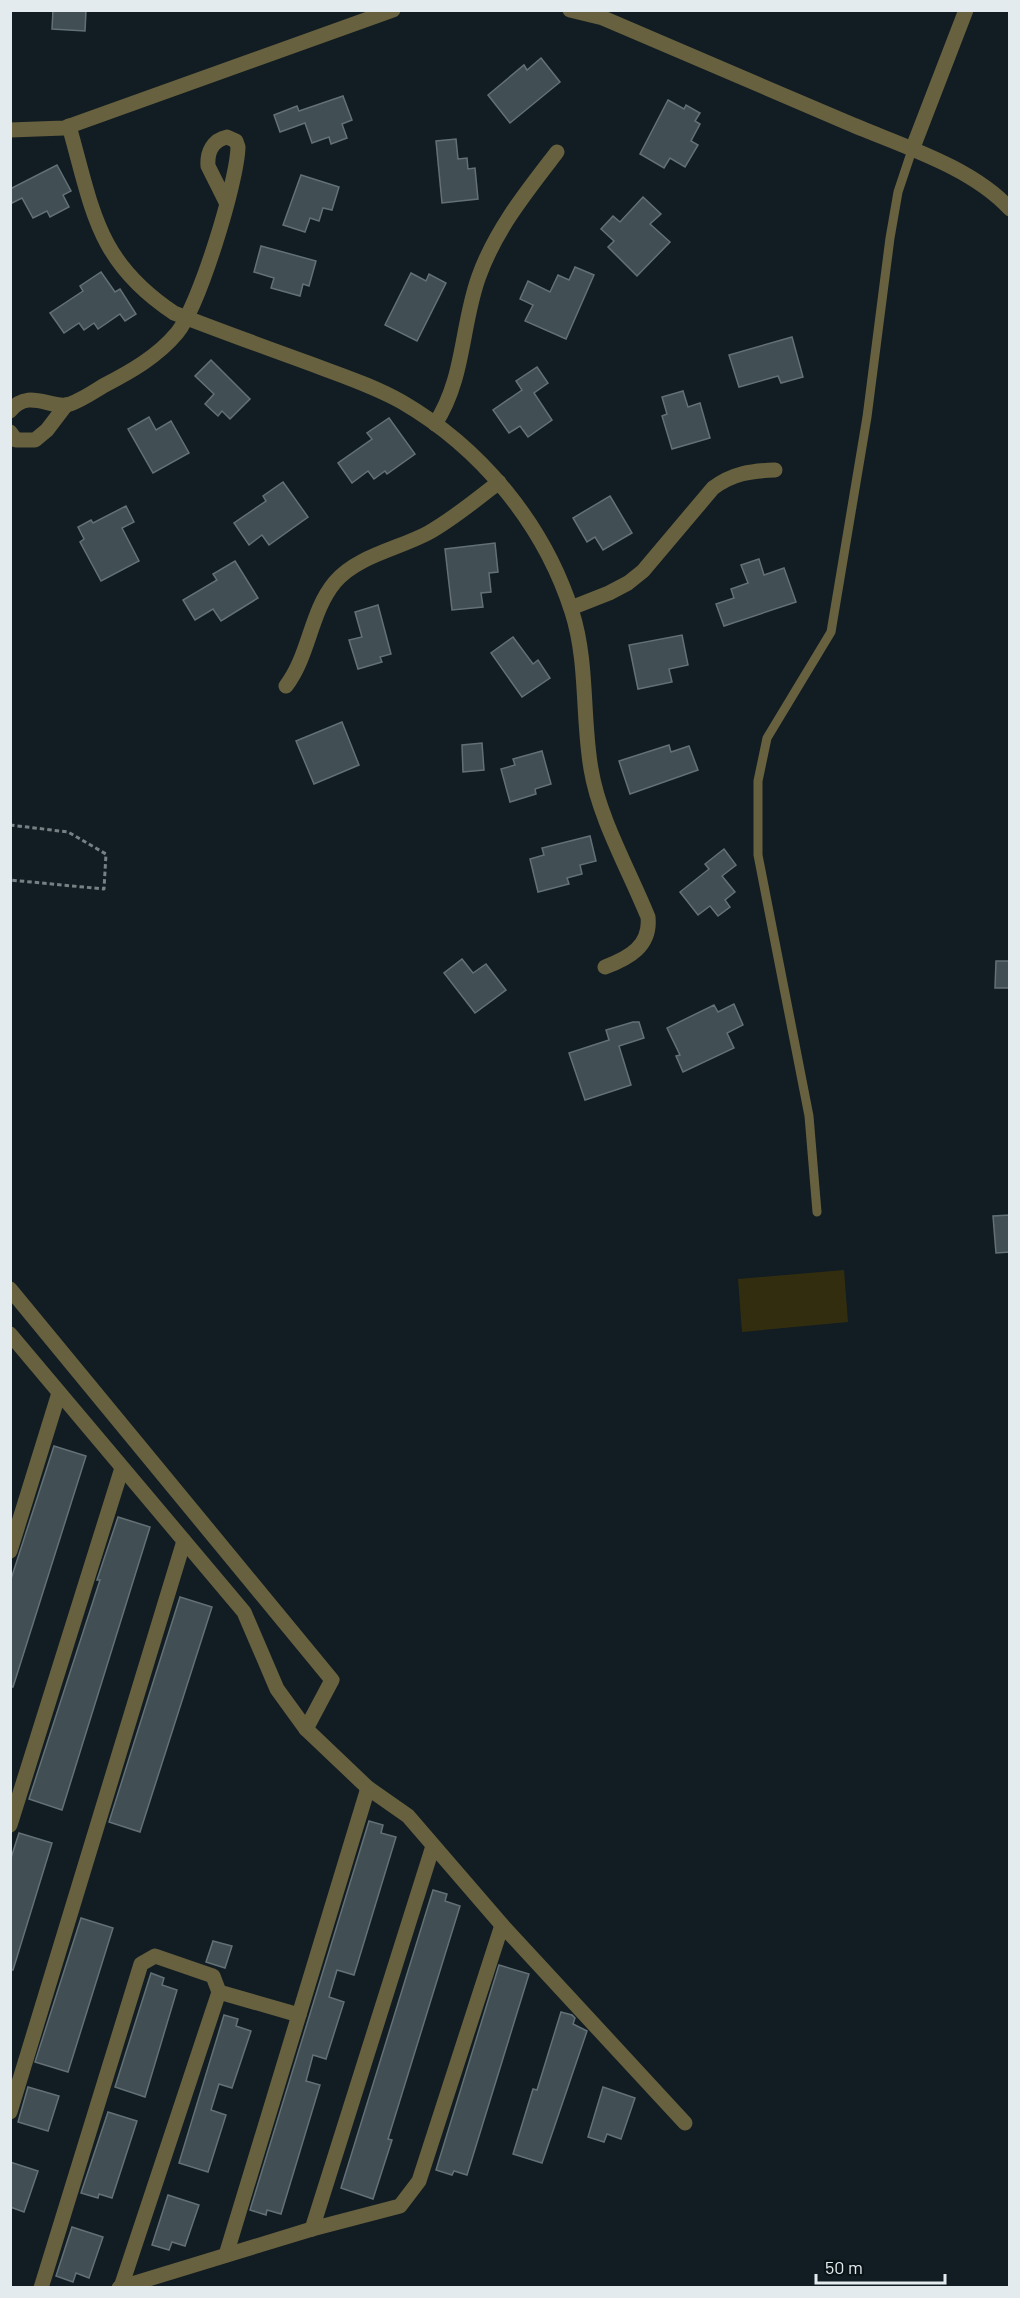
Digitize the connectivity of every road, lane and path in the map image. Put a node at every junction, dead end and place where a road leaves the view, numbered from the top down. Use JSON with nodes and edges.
{"nodes":[{"id":1,"x":393,"y":10,"type":"edge"},
{"id":2,"x":570,"y":10,"type":"edge"},
{"id":3,"x":966,"y":10,"type":"edge"},
{"id":4,"x":599,"y":14,"type":"edge"},
{"id":5,"x":69,"y":126,"type":"junction"},
{"id":6,"x":10,"y":130,"type":"edge"},
{"id":7,"x":912,"y":150,"type":"junction"},
{"id":8,"x":557,"y":152,"type":"dead end"},
{"id":9,"x":227,"y":204,"type":"dead end"},
{"id":10,"x":1010,"y":209,"type":"edge"},
{"id":11,"x":187,"y":318,"type":"junction"},
{"id":12,"x":66,"y":405,"type":"junction"},
{"id":13,"x":10,"y":411,"type":"edge"},
{"id":14,"x":435,"y":424,"type":"junction"},
{"id":15,"x":10,"y":432,"type":"edge"},
{"id":16,"x":775,"y":470,"type":"dead end"},
{"id":17,"x":499,"y":482,"type":"junction"},
{"id":18,"x":571,"y":608,"type":"junction"},
{"id":19,"x":286,"y":686,"type":"dead end"},
{"id":20,"x":10,"y":825,"type":"edge"},
{"id":21,"x":10,"y":880,"type":"edge"},
{"id":22,"x":605,"y":967,"type":"dead end"},
{"id":23,"x":817,"y":1212,"type":"dead end"},
{"id":24,"x":10,"y":1289,"type":"edge"},
{"id":25,"x":10,"y":1334,"type":"edge"},
{"id":26,"x":59,"y":1393,"type":"junction"},
{"id":27,"x":123,"y":1468,"type":"junction"},
{"id":28,"x":184,"y":1541,"type":"junction"},
{"id":29,"x":10,"y":1551,"type":"edge"},
{"id":30,"x":306,"y":1729,"type":"junction"},
{"id":31,"x":368,"y":1788,"type":"junction"},
{"id":32,"x":10,"y":1825,"type":"edge"},
{"id":33,"x":433,"y":1846,"type":"junction"},
{"id":34,"x":502,"y":1924,"type":"junction"},
{"id":35,"x":219,"y":1992,"type":"junction"},
{"id":36,"x":299,"y":2015,"type":"junction"},
{"id":37,"x":10,"y":2112,"type":"edge"},
{"id":38,"x":685,"y":2123,"type":"dead end"},
{"id":39,"x":312,"y":2229,"type":"junction"},
{"id":40,"x":226,"y":2255,"type":"junction"},
{"id":41,"x":120,"y":2287,"type":"edge"},
{"id":42,"x":41,"y":2288,"type":"edge"}],
"edges":[{"from":1,"to":5,"type":"street"},
{"from":2,"to":4,"type":"street"},
{"from":3,"to":7,"type":"street"},
{"from":4,"to":7,"type":"street"},
{"from":5,"to":6,"type":"street"},
{"from":5,"to":11,"type":"street"},
{"from":7,"to":10,"type":"street"},
{"from":7,"to":23,"type":"lane"},
{"from":8,"to":14,"type":"street"},
{"from":9,"to":11,"type":"street"},
{"from":11,"to":12,"type":"street"},
{"from":11,"to":14,"type":"street"},
{"from":12,"to":13,"type":"street"},
{"from":12,"to":15,"type":"street"},
{"from":14,"to":17,"type":"street"},
{"from":16,"to":18,"type":"street"},
{"from":17,"to":18,"type":"street"},
{"from":17,"to":19,"type":"street"},
{"from":18,"to":22,"type":"street"},
{"from":20,"to":21,"type":"path"},
{"from":24,"to":30,"type":"street"},
{"from":25,"to":26,"type":"street"},
{"from":26,"to":27,"type":"street"},
{"from":26,"to":29,"type":"street"},
{"from":27,"to":28,"type":"street"},
{"from":27,"to":32,"type":"street"},
{"from":28,"to":30,"type":"street"},
{"from":28,"to":37,"type":"street"},
{"from":30,"to":31,"type":"street"},
{"from":31,"to":33,"type":"street"},
{"from":31,"to":36,"type":"street"},
{"from":33,"to":34,"type":"street"},
{"from":33,"to":39,"type":"street"},
{"from":34,"to":38,"type":"street"},
{"from":34,"to":39,"type":"street"},
{"from":35,"to":36,"type":"street"},
{"from":35,"to":41,"type":"street"},
{"from":35,"to":42,"type":"street"},
{"from":36,"to":40,"type":"street"},
{"from":39,"to":40,"type":"street"},
{"from":40,"to":41,"type":"street"}]}
